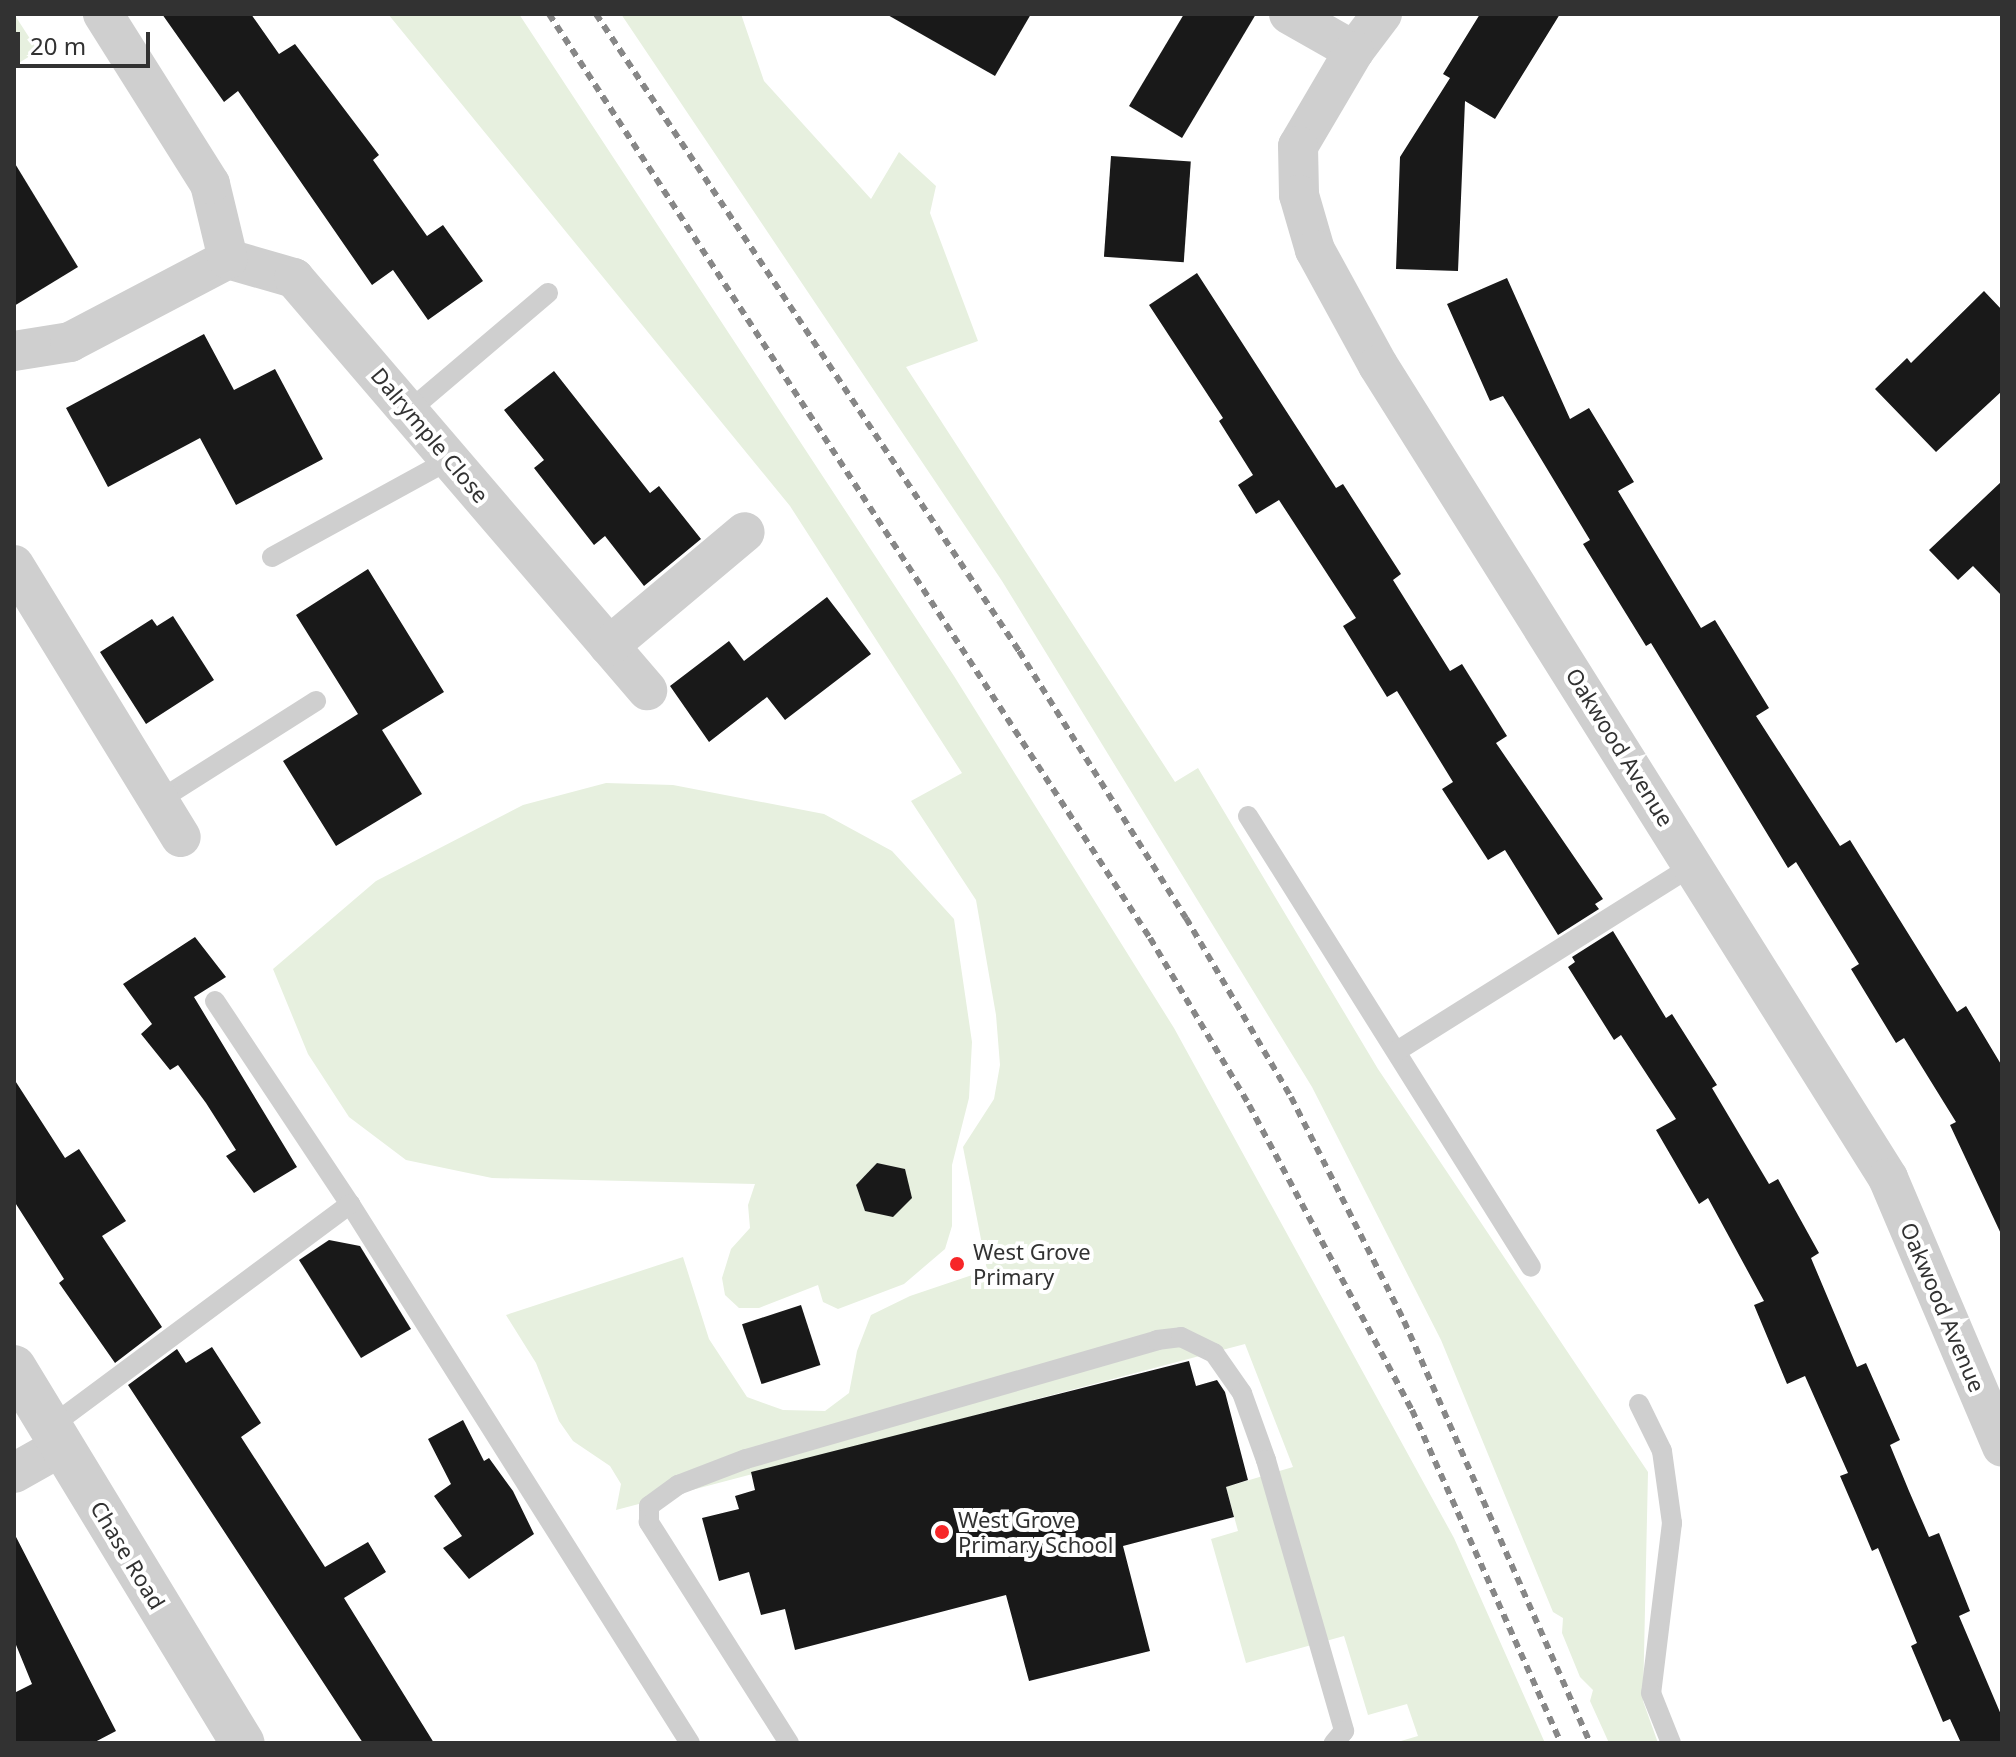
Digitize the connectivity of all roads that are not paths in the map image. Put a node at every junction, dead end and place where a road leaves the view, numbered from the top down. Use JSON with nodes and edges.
{"nodes":[{"id":1,"x":103,"y":14,"type":"edge"},
{"id":2,"x":1289,"y":14,"type":"edge"},
{"id":3,"x":1382,"y":14,"type":"edge"},
{"id":4,"x":1354,"y":51,"type":"junction"},
{"id":5,"x":228,"y":259,"type":"junction"},
{"id":6,"x":548,"y":293,"type":"dead end"},
{"id":7,"x":15,"y":354,"type":"edge"},
{"id":8,"x":410,"y":410,"type":"junction"},
{"id":9,"x":451,"y":459,"type":"junction"},
{"id":10,"x":745,"y":532,"type":"dead end"},
{"id":11,"x":272,"y":557,"type":"dead end"},
{"id":12,"x":14,"y":565,"type":"edge"},
{"id":13,"x":609,"y":646,"type":"junction"},
{"id":14,"x":647,"y":690,"type":"dead end"},
{"id":15,"x":316,"y":701,"type":"dead end"},
{"id":16,"x":158,"y":801,"type":"junction"},
{"id":17,"x":1248,"y":816,"type":"dead end"},
{"id":18,"x":181,"y":837,"type":"dead end"},
{"id":19,"x":1694,"y":865,"type":"junction"},
{"id":20,"x":215,"y":1001,"type":"dead end"},
{"id":21,"x":1397,"y":1051,"type":"junction"},
{"id":22,"x":350,"y":1204,"type":"junction"},
{"id":23,"x":1531,"y":1267,"type":"dead end"},
{"id":24,"x":14,"y":1367,"type":"edge"},
{"id":25,"x":1639,"y":1404,"type":"dead end"},
{"id":26,"x":1999,"y":1431,"type":"edge"},
{"id":27,"x":56,"y":1437,"type":"junction"},
{"id":28,"x":14,"y":1473,"type":"edge"},
{"id":29,"x":243,"y":1743,"type":"edge"},
{"id":30,"x":690,"y":1743,"type":"edge"},
{"id":31,"x":789,"y":1743,"type":"edge"},
{"id":32,"x":1334,"y":1743,"type":"edge"},
{"id":33,"x":1671,"y":1743,"type":"edge"}],
"edges":[{"from":1,"to":5,"type":"street"},
{"from":2,"to":4,"type":"street"},
{"from":3,"to":4,"type":"street","name":"Oakwood Avenue"},
{"from":4,"to":19,"type":"street","name":"Oakwood Avenue"},
{"from":5,"to":7,"type":"street"},
{"from":5,"to":8,"type":"street","name":"Dalrymple Close"},
{"from":6,"to":8,"type":"lane"},
{"from":8,"to":9,"type":"street","name":"Dalrymple Close"},
{"from":9,"to":11,"type":"lane"},
{"from":9,"to":13,"type":"street","name":"Dalrymple Close"},
{"from":10,"to":13,"type":"street"},
{"from":12,"to":16,"type":"street"},
{"from":13,"to":14,"type":"street","name":"Dalrymple Close"},
{"from":15,"to":16,"type":"lane"},
{"from":16,"to":18,"type":"street"},
{"from":17,"to":21,"type":"lane"},
{"from":19,"to":21,"type":"lane"},
{"from":19,"to":26,"type":"street","name":"Oakwood Avenue"},
{"from":20,"to":22,"type":"lane"},
{"from":21,"to":23,"type":"lane"},
{"from":22,"to":27,"type":"lane"},
{"from":22,"to":30,"type":"lane"},
{"from":24,"to":27,"type":"street","name":"Chase Road"},
{"from":25,"to":33,"type":"lane"},
{"from":27,"to":28,"type":"street"},
{"from":27,"to":29,"type":"street","name":"Chase Road"},
{"from":31,"to":32,"type":"lane"}]}
